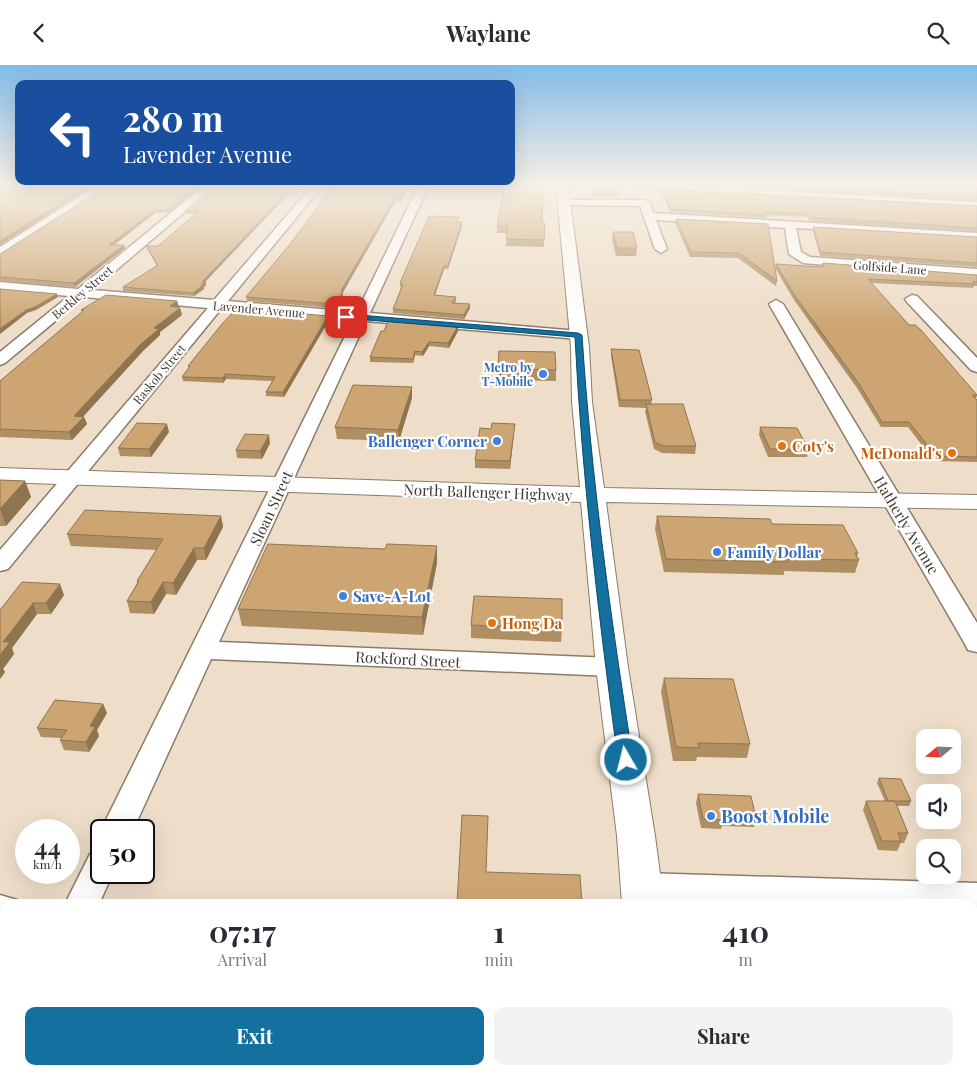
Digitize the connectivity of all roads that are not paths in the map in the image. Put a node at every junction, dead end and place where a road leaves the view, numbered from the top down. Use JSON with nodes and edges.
{"nodes":[{"id":1,"x":31,"y":232,"type":"edge"},
{"id":2,"x":154,"y":232,"type":"edge"},
{"id":3,"x":278,"y":232,"type":"edge"},
{"id":4,"x":401,"y":232,"type":"edge"},
{"id":5,"x":567,"y":232,"type":"edge"},
{"id":6,"x":655,"y":232,"type":"edge"},
{"id":7,"x":791,"y":232,"type":"edge"},
{"id":8,"x":916,"y":232,"type":"edge"},
{"id":9,"x":977,"y":236,"type":"edge"},
{"id":10,"x":661,"y":249,"type":"dead end"},
{"id":11,"x":0,"y":252,"type":"edge"},
{"id":12,"x":977,"y":273,"type":"edge"},
{"id":13,"x":0,"y":287,"type":"edge"},
{"id":14,"x":80,"y":293,"type":"junction"},
{"id":15,"x":912,"y":299,"type":"dead end"},
{"id":16,"x":776,"y":304,"type":"dead end"},
{"id":17,"x":216,"y":305,"type":"junction"},
{"id":18,"x":360,"y":318,"type":"junction"},
{"id":19,"x":578,"y":335,"type":"junction"},
{"id":20,"x":0,"y":360,"type":"edge"},
{"id":21,"x":977,"y":367,"type":"edge"},
{"id":22,"x":0,"y":475,"type":"edge"},
{"id":23,"x":72,"y":478,"type":"junction"},
{"id":24,"x":281,"y":485,"type":"junction"},
{"id":25,"x":593,"y":495,"type":"junction"},
{"id":26,"x":892,"y":501,"type":"junction"},
{"id":27,"x":977,"y":502,"type":"edge"},
{"id":28,"x":0,"y":564,"type":"edge"},
{"id":29,"x":977,"y":644,"type":"edge"},
{"id":30,"x":203,"y":650,"type":"junction"},
{"id":31,"x":612,"y":667,"type":"junction"},
{"id":32,"x":122,"y":819,"type":"edge"},
{"id":33,"x":92,"y":884,"type":"edge"},
{"id":34,"x":642,"y":896,"type":"edge"},
{"id":35,"x":977,"y":898,"type":"edge"},
{"id":36,"x":84,"y":899,"type":"edge"}],
"edges":[{"from":1,"to":11,"type":"street"},
{"from":2,"to":14,"type":"street","name":"Berkley Street"},
{"from":3,"to":17,"type":"street","name":"Raskob Street"},
{"from":4,"to":18,"type":"street","name":"Sloan Street"},
{"from":5,"to":19,"type":"main road"},
{"from":6,"to":10,"type":"street"},
{"from":7,"to":12,"type":"street","name":"Golfside Lane"},
{"from":8,"to":9,"type":"street"},
{"from":13,"to":14,"type":"street","name":"Lavender Avenue"},
{"from":14,"to":17,"type":"street","name":"Lavender Avenue"},
{"from":14,"to":20,"type":"street","name":"Berkley Street"},
{"from":15,"to":21,"type":"street"},
{"from":16,"to":26,"type":"street","name":"Hatherly Avenue"},
{"from":17,"to":18,"type":"street","name":"Lavender Avenue"},
{"from":17,"to":23,"type":"street","name":"Raskob Street"},
{"from":18,"to":19,"type":"street","name":"Lavender Avenue"},
{"from":18,"to":24,"type":"street","name":"Sloan Street"},
{"from":19,"to":25,"type":"main road"},
{"from":22,"to":23,"type":"main road","name":"North Ballenger Highway"},
{"from":23,"to":24,"type":"main road","name":"North Ballenger Highway"},
{"from":23,"to":28,"type":"street","name":"Raskob Street"},
{"from":24,"to":25,"type":"main road","name":"North Ballenger Highway"},
{"from":24,"to":30,"type":"street","name":"Sloan Street"},
{"from":25,"to":26,"type":"main road","name":"North Ballenger Highway"},
{"from":25,"to":31,"type":"main road"},
{"from":26,"to":27,"type":"main road","name":"North Ballenger Highway"},
{"from":26,"to":29,"type":"street","name":"Hatherly Avenue"},
{"from":30,"to":31,"type":"street","name":"Rockford Street"},
{"from":30,"to":32,"type":"street","name":"Sloan Street"},
{"from":31,"to":34,"type":"main road"},
{"from":33,"to":36,"type":"street"},
{"from":34,"to":35,"type":"street"}]}
